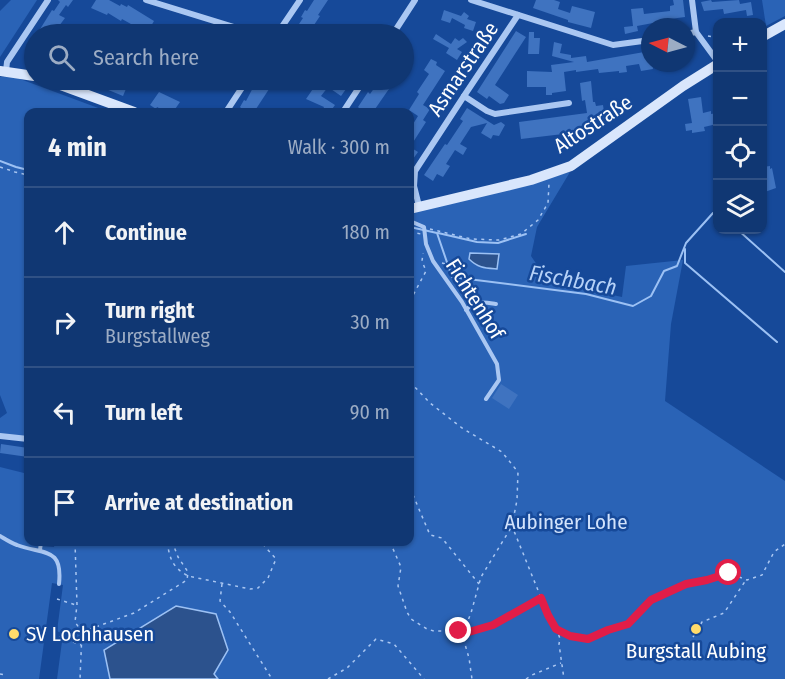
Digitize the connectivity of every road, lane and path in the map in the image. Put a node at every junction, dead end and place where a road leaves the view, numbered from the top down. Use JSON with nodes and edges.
{"nodes":[{"id":1,"x":48,"y":0,"type":"edge"},
{"id":2,"x":146,"y":0,"type":"edge"},
{"id":3,"x":300,"y":0,"type":"edge"},
{"id":4,"x":415,"y":0,"type":"edge"},
{"id":5,"x":471,"y":0,"type":"edge"},
{"id":6,"x":692,"y":0,"type":"edge"},
{"id":7,"x":518,"y":15,"type":"junction"},
{"id":8,"x":32,"y":24,"type":"edge"},
{"id":9,"x":224,"y":24,"type":"edge"},
{"id":10,"x":284,"y":24,"type":"edge"},
{"id":11,"x":399,"y":24,"type":"edge"},
{"id":12,"x":785,"y":24,"type":"edge"},
{"id":13,"x":696,"y":32,"type":"joint"},
{"id":14,"x":767,"y":34,"type":"edge"},
{"id":15,"x":24,"y":36,"type":"edge"},
{"id":16,"x":641,"y":41,"type":"edge"},
{"id":17,"x":713,"y":57,"type":"edge"},
{"id":18,"x":713,"y":66,"type":"edge"},
{"id":19,"x":3,"y":71,"type":"edge"},
{"id":20,"x":24,"y":74,"type":"edge"},
{"id":21,"x":74,"y":90,"type":"edge"},
{"id":22,"x":240,"y":90,"type":"edge"},
{"id":23,"x":357,"y":90,"type":"edge"},
{"id":24,"x":464,"y":96,"type":"junction"},
{"id":25,"x":569,"y":103,"type":"dead end"},
{"id":26,"x":123,"y":108,"type":"edge"},
{"id":27,"x":229,"y":108,"type":"edge"},
{"id":28,"x":346,"y":108,"type":"edge"},
{"id":29,"x":0,"y":167,"type":"edge"},
{"id":30,"x":550,"y":173,"type":"junction"},
{"id":31,"x":24,"y":174,"type":"edge"},
{"id":32,"x":414,"y":207,"type":"edge"},
{"id":33,"x":414,"y":223,"type":"edge"},
{"id":34,"x":424,"y":227,"type":"junction"},
{"id":35,"x":414,"y":233,"type":"edge"},
{"id":36,"x":425,"y":235,"type":"junction"},
{"id":37,"x":424,"y":252,"type":"dead end"},
{"id":38,"x":443,"y":263,"type":"dead end"},
{"id":39,"x":459,"y":267,"type":"dead end"},
{"id":40,"x":414,"y":294,"type":"edge"},
{"id":41,"x":496,"y":304,"type":"dead end"},
{"id":42,"x":466,"y":310,"type":"junction"},
{"id":43,"x":414,"y":386,"type":"edge"},
{"id":44,"x":486,"y":399,"type":"dead end"},
{"id":45,"x":0,"y":436,"type":"edge"},
{"id":46,"x":24,"y":439,"type":"edge"},
{"id":47,"x":414,"y":497,"type":"edge"},
{"id":48,"x":512,"y":526,"type":"junction"},
{"id":49,"x":0,"y":536,"type":"edge"},
{"id":50,"x":785,"y":544,"type":"edge"},
{"id":51,"x":40,"y":546,"type":"edge"},
{"id":52,"x":75,"y":546,"type":"edge"},
{"id":53,"x":168,"y":546,"type":"edge"},
{"id":54,"x":174,"y":546,"type":"edge"},
{"id":55,"x":265,"y":546,"type":"edge"},
{"id":56,"x":392,"y":546,"type":"edge"},
{"id":57,"x":40,"y":550,"type":"junction"},
{"id":58,"x":188,"y":576,"type":"junction"},
{"id":59,"x":747,"y":580,"type":"junction"},
{"id":60,"x":222,"y":583,"type":"junction"},
{"id":61,"x":59,"y":584,"type":"dead end"},
{"id":62,"x":479,"y":584,"type":"junction"},
{"id":63,"x":57,"y":598,"type":"dead end"},
{"id":64,"x":541,"y":598,"type":"junction"},
{"id":65,"x":77,"y":605,"type":"junction"},
{"id":66,"x":556,"y":629,"type":"junction"},
{"id":67,"x":82,"y":632,"type":"junction"},
{"id":68,"x":52,"y":634,"type":"dead end"},
{"id":69,"x":462,"y":634,"type":"junction"},
{"id":70,"x":693,"y":637,"type":"dead end"},
{"id":71,"x":82,"y":646,"type":"junction"},
{"id":72,"x":562,"y":663,"type":"junction"},
{"id":73,"x":0,"y":674,"type":"edge"},
{"id":74,"x":5,"y":675,"type":"dead end"},
{"id":75,"x":80,"y":679,"type":"edge"},
{"id":76,"x":272,"y":679,"type":"edge"},
{"id":77,"x":328,"y":679,"type":"edge"},
{"id":78,"x":424,"y":679,"type":"edge"},
{"id":79,"x":472,"y":679,"type":"edge"},
{"id":80,"x":526,"y":679,"type":"edge"},
{"id":81,"x":564,"y":679,"type":"edge"}],
"edges":[{"from":1,"to":8,"type":"street"},
{"from":2,"to":9,"type":"street"},
{"from":3,"to":10,"type":"street"},
{"from":4,"to":11,"type":"street"},
{"from":5,"to":7,"type":"street"},
{"from":6,"to":13,"type":"street"},
{"from":7,"to":16,"type":"street"},
{"from":7,"to":24,"type":"street","name":"Asmarstraße"},
{"from":12,"to":14,"type":"main road"},
{"from":13,"to":17,"type":"street"},
{"from":15,"to":19,"type":"street"},
{"from":18,"to":30,"type":"main road","name":"Altostraße"},
{"from":19,"to":20,"type":"main road"},
{"from":21,"to":26,"type":"main road"},
{"from":22,"to":27,"type":"street"},
{"from":23,"to":28,"type":"street"},
{"from":24,"to":25,"type":"street"},
{"from":24,"to":32,"type":"street","name":"Asmarstraße"},
{"from":29,"to":31,"type":"path"},
{"from":30,"to":32,"type":"main road","name":"Altostraße"},
{"from":30,"to":34,"type":"path"},
{"from":33,"to":34,"type":"lane"},
{"from":34,"to":36,"type":"lane","name":"Fichtenhof"},
{"from":35,"to":36,"type":"path"},
{"from":36,"to":42,"type":"lane","name":"Fichtenhof"},
{"from":37,"to":40,"type":"path"},
{"from":38,"to":39,"type":"path"},
{"from":41,"to":42,"type":"lane"},
{"from":42,"to":44,"type":"lane","name":"Fichtenhof"},
{"from":43,"to":48,"type":"path"},
{"from":45,"to":46,"type":"street"},
{"from":47,"to":62,"type":"path"},
{"from":48,"to":62,"type":"path"},
{"from":48,"to":64,"type":"path"},
{"from":49,"to":57,"type":"lane"},
{"from":50,"to":59,"type":"path"},
{"from":51,"to":57,"type":"lane"},
{"from":52,"to":65,"type":"path"},
{"from":53,"to":58,"type":"path"},
{"from":54,"to":58,"type":"path"},
{"from":55,"to":60,"type":"path"},
{"from":56,"to":69,"type":"path"},
{"from":57,"to":61,"type":"lane"},
{"from":58,"to":60,"type":"path"},
{"from":58,"to":67,"type":"path"},
{"from":59,"to":66,"type":"path"},
{"from":59,"to":70,"type":"path"},
{"from":60,"to":76,"type":"path"},
{"from":62,"to":69,"type":"path"},
{"from":63,"to":65,"type":"path"},
{"from":64,"to":66,"type":"path"},
{"from":64,"to":69,"type":"path"},
{"from":65,"to":67,"type":"path"},
{"from":66,"to":72,"type":"path"},
{"from":67,"to":71,"type":"path"},
{"from":68,"to":71,"type":"path"},
{"from":69,"to":79,"type":"path"},
{"from":71,"to":75,"type":"path"},
{"from":72,"to":80,"type":"path"},
{"from":72,"to":81,"type":"path"},
{"from":73,"to":74,"type":"path"},
{"from":77,"to":78,"type":"path"}]}
